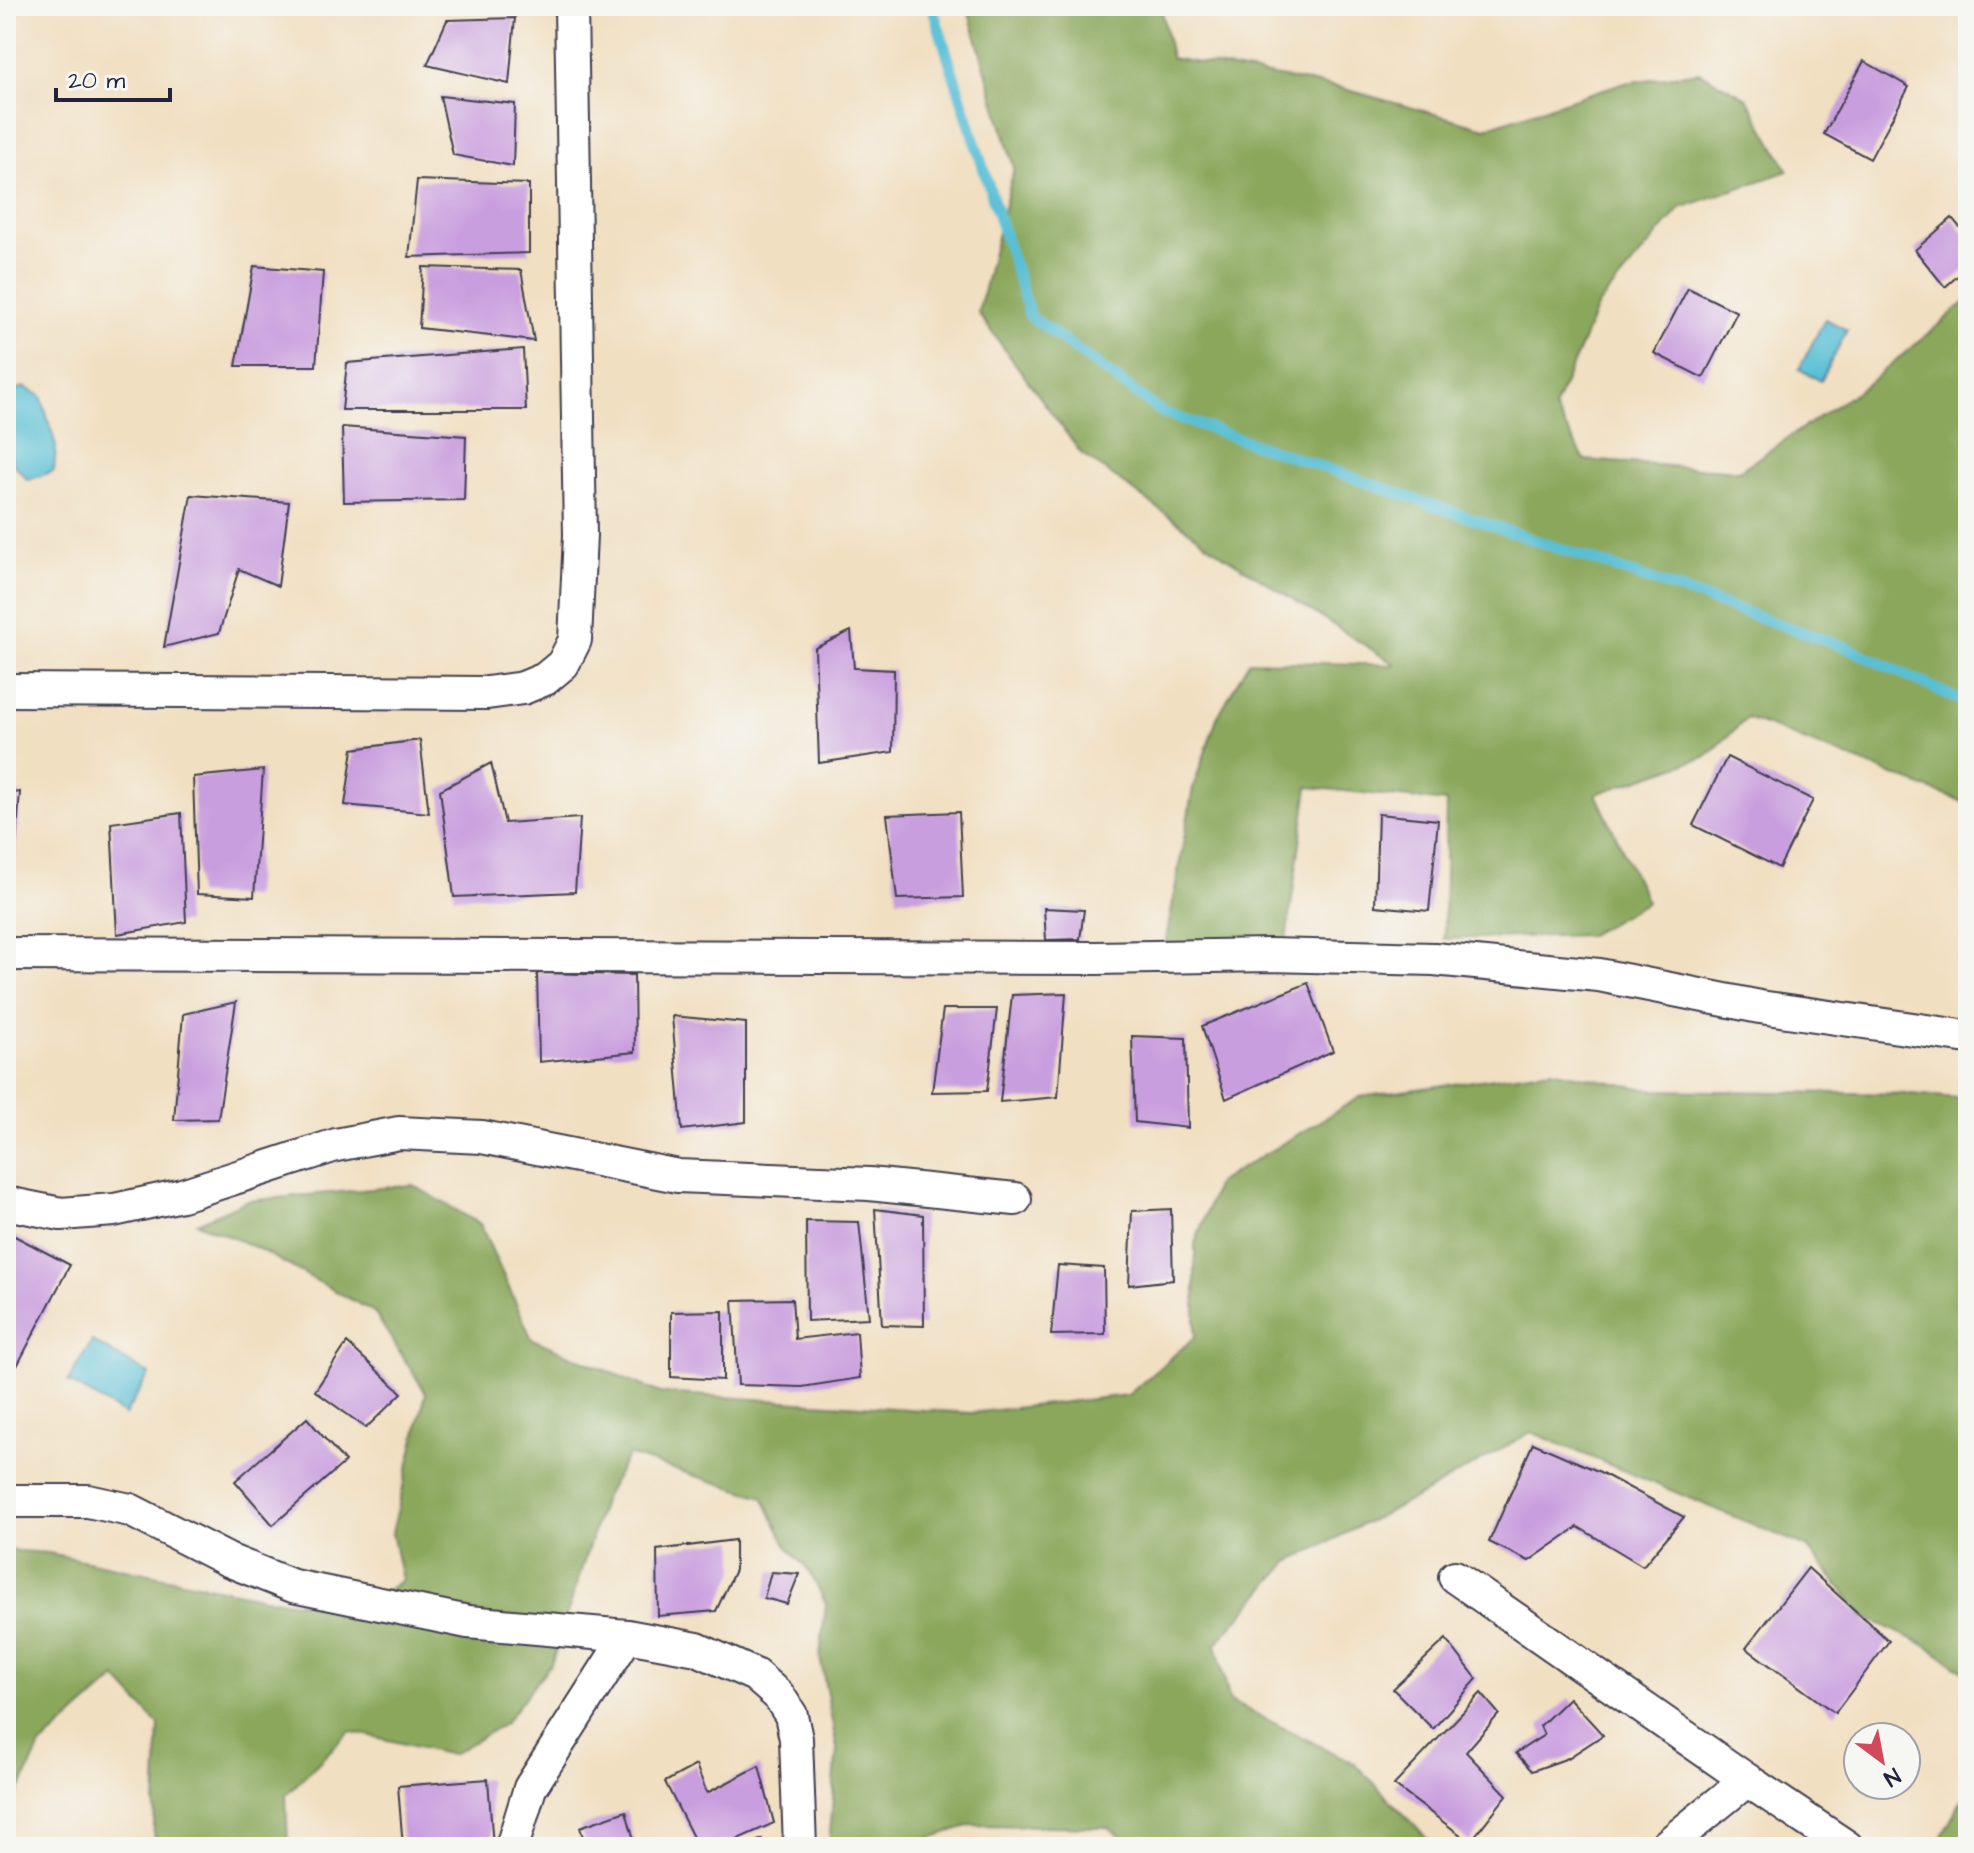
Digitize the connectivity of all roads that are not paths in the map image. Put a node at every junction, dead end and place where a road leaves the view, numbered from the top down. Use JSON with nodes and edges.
{"nodes":[{"id":1,"x":571,"y":6,"type":"edge"},
{"id":2,"x":6,"y":690,"type":"edge"},
{"id":3,"x":6,"y":954,"type":"edge"},
{"id":4,"x":1968,"y":1037,"type":"edge"},
{"id":5,"x":1015,"y":1199,"type":"dead end"},
{"id":6,"x":6,"y":1203,"type":"edge"},
{"id":7,"x":6,"y":1501,"type":"edge"},
{"id":8,"x":1455,"y":1577,"type":"dead end"},
{"id":9,"x":627,"y":1636,"type":"junction"},
{"id":10,"x":1747,"y":1780,"type":"junction"},
{"id":11,"x":512,"y":1847,"type":"edge"},
{"id":12,"x":800,"y":1847,"type":"edge"},
{"id":13,"x":1665,"y":1847,"type":"edge"},
{"id":14,"x":1847,"y":1847,"type":"edge"}],
"edges":[{"from":1,"to":2,"type":"street"},
{"from":3,"to":4,"type":"street"},
{"from":5,"to":6,"type":"street"},
{"from":7,"to":9,"type":"street"},
{"from":8,"to":10,"type":"street"},
{"from":9,"to":11,"type":"street"},
{"from":9,"to":12,"type":"street"},
{"from":10,"to":13,"type":"street"},
{"from":10,"to":14,"type":"street"}]}
